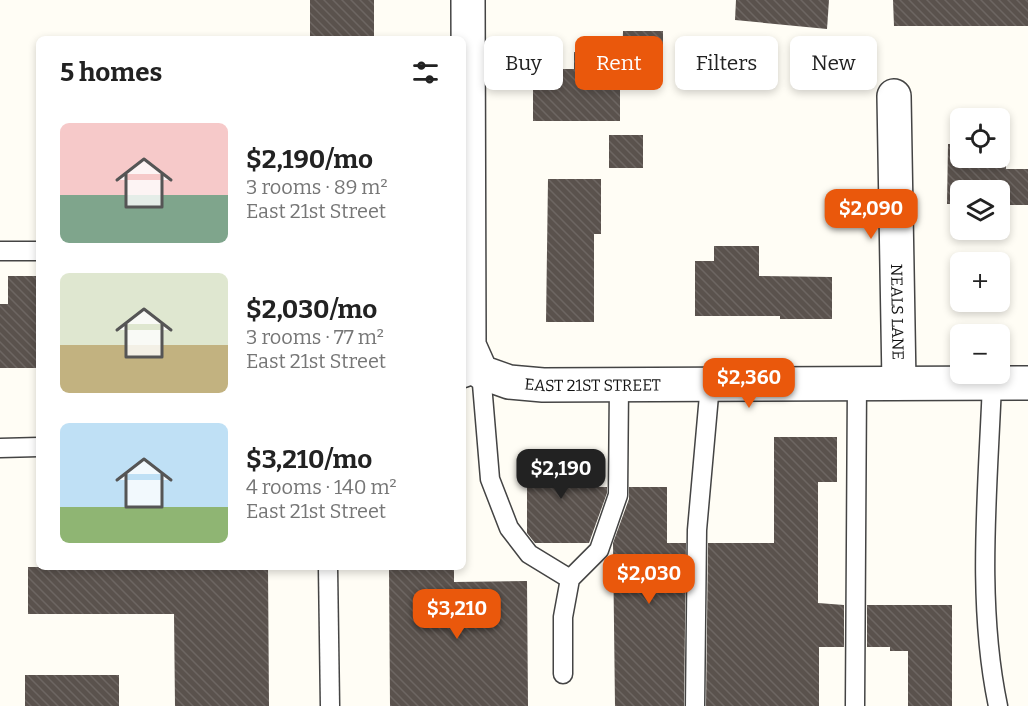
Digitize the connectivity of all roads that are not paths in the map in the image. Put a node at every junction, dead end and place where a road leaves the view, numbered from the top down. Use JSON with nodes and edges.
{"nodes":[{"id":1,"x":468,"y":0,"type":"edge"},
{"id":2,"x":894,"y":96,"type":"dead end"},
{"id":3,"x":0,"y":251,"type":"edge"},
{"id":4,"x":36,"y":251,"type":"edge"},
{"id":5,"x":472,"y":375,"type":"edge"},
{"id":6,"x":857,"y":383,"type":"junction"},
{"id":7,"x":899,"y":383,"type":"junction"},
{"id":8,"x":950,"y":383,"type":"edge"},
{"id":9,"x":1010,"y":383,"type":"edge"},
{"id":10,"x":1028,"y":383,"type":"edge"},
{"id":11,"x":710,"y":384,"type":"junction"},
{"id":12,"x":992,"y":384,"type":"edge"},
{"id":13,"x":619,"y":385,"type":"junction"},
{"id":14,"x":36,"y":447,"type":"edge"},
{"id":15,"x":0,"y":448,"type":"edge"},
{"id":16,"x":328,"y":570,"type":"edge"},
{"id":17,"x":570,"y":579,"type":"junction"},
{"id":18,"x":563,"y":674,"type":"dead end"},
{"id":19,"x":330,"y":706,"type":"edge"},
{"id":20,"x":695,"y":706,"type":"edge"},
{"id":21,"x":855,"y":706,"type":"edge"},
{"id":22,"x":998,"y":706,"type":"edge"}],
"edges":[{"from":1,"to":5,"type":"street"},
{"from":2,"to":7,"type":"street","name":"NEALS LANE"},
{"from":3,"to":4,"type":"lane"},
{"from":5,"to":13,"type":"street","name":"EAST 21ST STREET"},
{"from":5,"to":17,"type":"lane"},
{"from":6,"to":7,"type":"street","name":"EAST 21ST STREET"},
{"from":6,"to":11,"type":"street","name":"EAST 21ST STREET"},
{"from":6,"to":21,"type":"lane"},
{"from":7,"to":8,"type":"street","name":"EAST 21ST STREET"},
{"from":9,"to":10,"type":"street","name":"EAST 21ST STREET"},
{"from":11,"to":13,"type":"street","name":"EAST 21ST STREET"},
{"from":11,"to":20,"type":"lane"},
{"from":12,"to":22,"type":"lane"},
{"from":13,"to":17,"type":"lane"},
{"from":14,"to":15,"type":"lane"},
{"from":16,"to":19,"type":"lane"},
{"from":17,"to":18,"type":"lane"}]}
